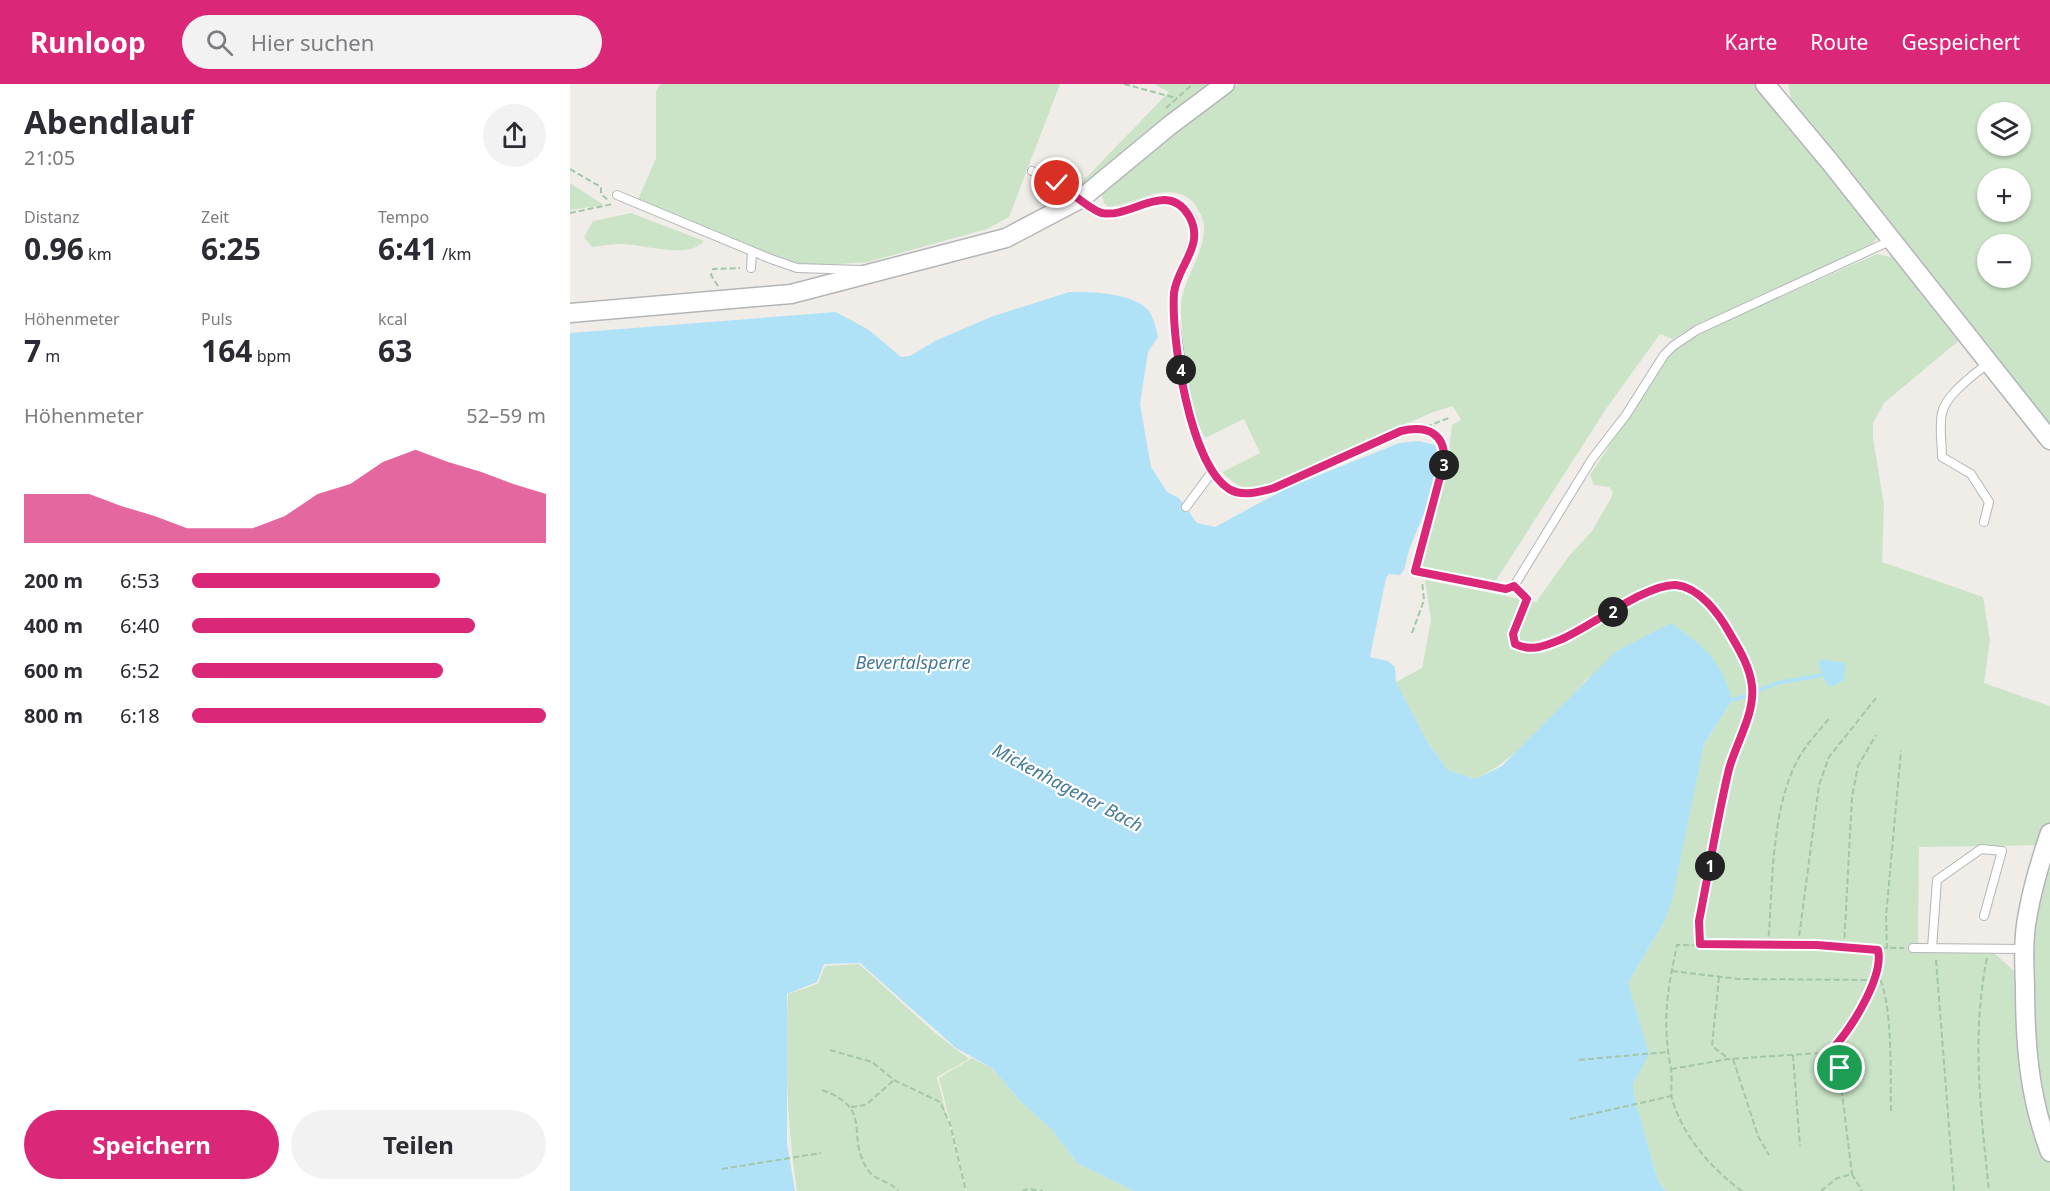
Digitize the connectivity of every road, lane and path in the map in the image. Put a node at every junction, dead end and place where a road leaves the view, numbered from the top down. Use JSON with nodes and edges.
{"nodes":[{"id":1,"x":1124,"y":84,"type":"edge"},
{"id":2,"x":1193,"y":84,"type":"edge"},
{"id":3,"x":1225,"y":84,"type":"edge"},
{"id":4,"x":1765,"y":84,"type":"edge"},
{"id":5,"x":570,"y":169,"type":"edge"},
{"id":6,"x":1032,"y":171,"type":"dead end"},
{"id":7,"x":1082,"y":198,"type":"junction"},
{"id":8,"x":617,"y":200,"type":"junction"},
{"id":9,"x":570,"y":213,"type":"edge"},
{"id":10,"x":1892,"y":240,"type":"junction"},
{"id":11,"x":752,"y":252,"type":"junction"},
{"id":12,"x":751,"y":268,"type":"joint"},
{"id":13,"x":711,"y":275,"type":"dead end"},
{"id":14,"x":866,"y":276,"type":"junction"},
{"id":15,"x":570,"y":313,"type":"edge"},
{"id":16,"x":1988,"y":363,"type":"junction"},
{"id":17,"x":1451,"y":417,"type":"dead end"},
{"id":18,"x":1424,"y":428,"type":"junction"},
{"id":19,"x":2050,"y":440,"type":"edge"},
{"id":20,"x":1212,"y":472,"type":"junction"},
{"id":21,"x":1186,"y":507,"type":"dead end"},
{"id":22,"x":1984,"y":522,"type":"dead end"},
{"id":23,"x":1418,"y":572,"type":"junction"},
{"id":24,"x":1514,"y":586,"type":"junction"},
{"id":25,"x":1412,"y":633,"type":"dead end"},
{"id":26,"x":1876,"y":698,"type":"dead end"},
{"id":27,"x":1830,"y":717,"type":"dead end"},
{"id":28,"x":1876,"y":735,"type":"dead end"},
{"id":29,"x":1901,"y":752,"type":"dead end"},
{"id":30,"x":2050,"y":833,"type":"edge"},
{"id":31,"x":1984,"y":916,"type":"dead end"},
{"id":32,"x":1700,"y":944,"type":"junction"},
{"id":33,"x":1768,"y":945,"type":"junction"},
{"id":34,"x":1798,"y":946,"type":"junction"},
{"id":35,"x":1844,"y":947,"type":"junction"},
{"id":36,"x":1989,"y":947,"type":"junction"},
{"id":37,"x":1913,"y":948,"type":"joint"},
{"id":38,"x":1934,"y":948,"type":"junction"},
{"id":39,"x":1887,"y":949,"type":"junction"},
{"id":40,"x":2024,"y":949,"type":"junction"},
{"id":41,"x":1878,"y":950,"type":"junction"},
{"id":42,"x":1672,"y":971,"type":"junction"},
{"id":43,"x":1876,"y":972,"type":"junction"},
{"id":44,"x":1719,"y":977,"type":"junction"},
{"id":45,"x":1873,"y":980,"type":"junction"},
{"id":46,"x":1836,"y":1045,"type":"junction"},
{"id":47,"x":830,"y":1050,"type":"dead end"},
{"id":48,"x":1667,"y":1052,"type":"junction"},
{"id":49,"x":1793,"y":1055,"type":"junction"},
{"id":50,"x":1731,"y":1059,"type":"junction"},
{"id":51,"x":1579,"y":1060,"type":"dead end"},
{"id":52,"x":1671,"y":1069,"type":"junction"},
{"id":53,"x":894,"y":1080,"type":"junction"},
{"id":54,"x":822,"y":1090,"type":"dead end"},
{"id":55,"x":1671,"y":1096,"type":"junction"},
{"id":56,"x":851,"y":1107,"type":"junction"},
{"id":57,"x":1891,"y":1114,"type":"dead end"},
{"id":58,"x":1570,"y":1119,"type":"dead end"},
{"id":59,"x":1800,"y":1146,"type":"dead end"},
{"id":60,"x":2050,"y":1152,"type":"edge"},
{"id":61,"x":821,"y":1153,"type":"dead end"},
{"id":62,"x":1769,"y":1155,"type":"dead end"},
{"id":63,"x":722,"y":1169,"type":"dead end"},
{"id":64,"x":1852,"y":1174,"type":"junction"},
{"id":65,"x":898,"y":1191,"type":"edge"},
{"id":66,"x":966,"y":1191,"type":"edge"},
{"id":67,"x":1022,"y":1191,"type":"edge"},
{"id":68,"x":1043,"y":1191,"type":"edge"},
{"id":69,"x":1742,"y":1191,"type":"edge"},
{"id":70,"x":1821,"y":1191,"type":"edge"},
{"id":71,"x":1862,"y":1191,"type":"edge"},
{"id":72,"x":1954,"y":1191,"type":"edge"},
{"id":73,"x":1989,"y":1191,"type":"edge"}],
"edges":[{"from":1,"to":2,"type":"path"},
{"from":3,"to":7,"type":"street"},
{"from":4,"to":10,"type":"street"},
{"from":5,"to":8,"type":"path"},
{"from":6,"to":7,"type":"lane"},
{"from":7,"to":14,"type":"street"},
{"from":7,"to":20,"type":"lane"},
{"from":8,"to":9,"type":"path"},
{"from":8,"to":11,"type":"lane"},
{"from":10,"to":16,"type":"street"},
{"from":10,"to":24,"type":"lane"},
{"from":11,"to":12,"type":"lane"},
{"from":11,"to":14,"type":"lane"},
{"from":12,"to":13,"type":"path"},
{"from":14,"to":15,"type":"street"},
{"from":16,"to":19,"type":"street"},
{"from":16,"to":22,"type":"lane"},
{"from":17,"to":18,"type":"path"},
{"from":18,"to":20,"type":"path"},
{"from":18,"to":23,"type":"path"},
{"from":20,"to":21,"type":"lane"},
{"from":23,"to":24,"type":"lane"},
{"from":23,"to":25,"type":"path"},
{"from":24,"to":32,"type":"path"},
{"from":26,"to":34,"type":"path"},
{"from":27,"to":33,"type":"path"},
{"from":28,"to":35,"type":"path"},
{"from":29,"to":39,"type":"path"},
{"from":30,"to":40,"type":"street"},
{"from":31,"to":38,"type":"lane"},
{"from":32,"to":33,"type":"path"},
{"from":32,"to":42,"type":"path"},
{"from":33,"to":34,"type":"path"},
{"from":34,"to":35,"type":"path"},
{"from":35,"to":41,"type":"path"},
{"from":36,"to":38,"type":"lane"},
{"from":36,"to":40,"type":"lane"},
{"from":36,"to":73,"type":"path"},
{"from":37,"to":38,"type":"lane"},
{"from":37,"to":39,"type":"path"},
{"from":38,"to":72,"type":"path"},
{"from":39,"to":41,"type":"path"},
{"from":40,"to":60,"type":"street"},
{"from":41,"to":43,"type":"path"},
{"from":42,"to":44,"type":"path"},
{"from":42,"to":48,"type":"path"},
{"from":43,"to":45,"type":"path"},
{"from":43,"to":57,"type":"path"},
{"from":44,"to":45,"type":"path"},
{"from":44,"to":50,"type":"path"},
{"from":45,"to":46,"type":"path"},
{"from":46,"to":49,"type":"path"},
{"from":46,"to":64,"type":"path"},
{"from":47,"to":53,"type":"path"},
{"from":48,"to":51,"type":"path"},
{"from":48,"to":52,"type":"path"},
{"from":49,"to":50,"type":"path"},
{"from":49,"to":59,"type":"path"},
{"from":50,"to":52,"type":"path"},
{"from":50,"to":62,"type":"path"},
{"from":52,"to":55,"type":"path"},
{"from":53,"to":56,"type":"path"},
{"from":53,"to":66,"type":"path"},
{"from":54,"to":56,"type":"path"},
{"from":55,"to":58,"type":"path"},
{"from":55,"to":69,"type":"path"},
{"from":56,"to":65,"type":"path"},
{"from":61,"to":63,"type":"path"},
{"from":64,"to":70,"type":"path"},
{"from":64,"to":71,"type":"path"},
{"from":67,"to":68,"type":"path"}]}
